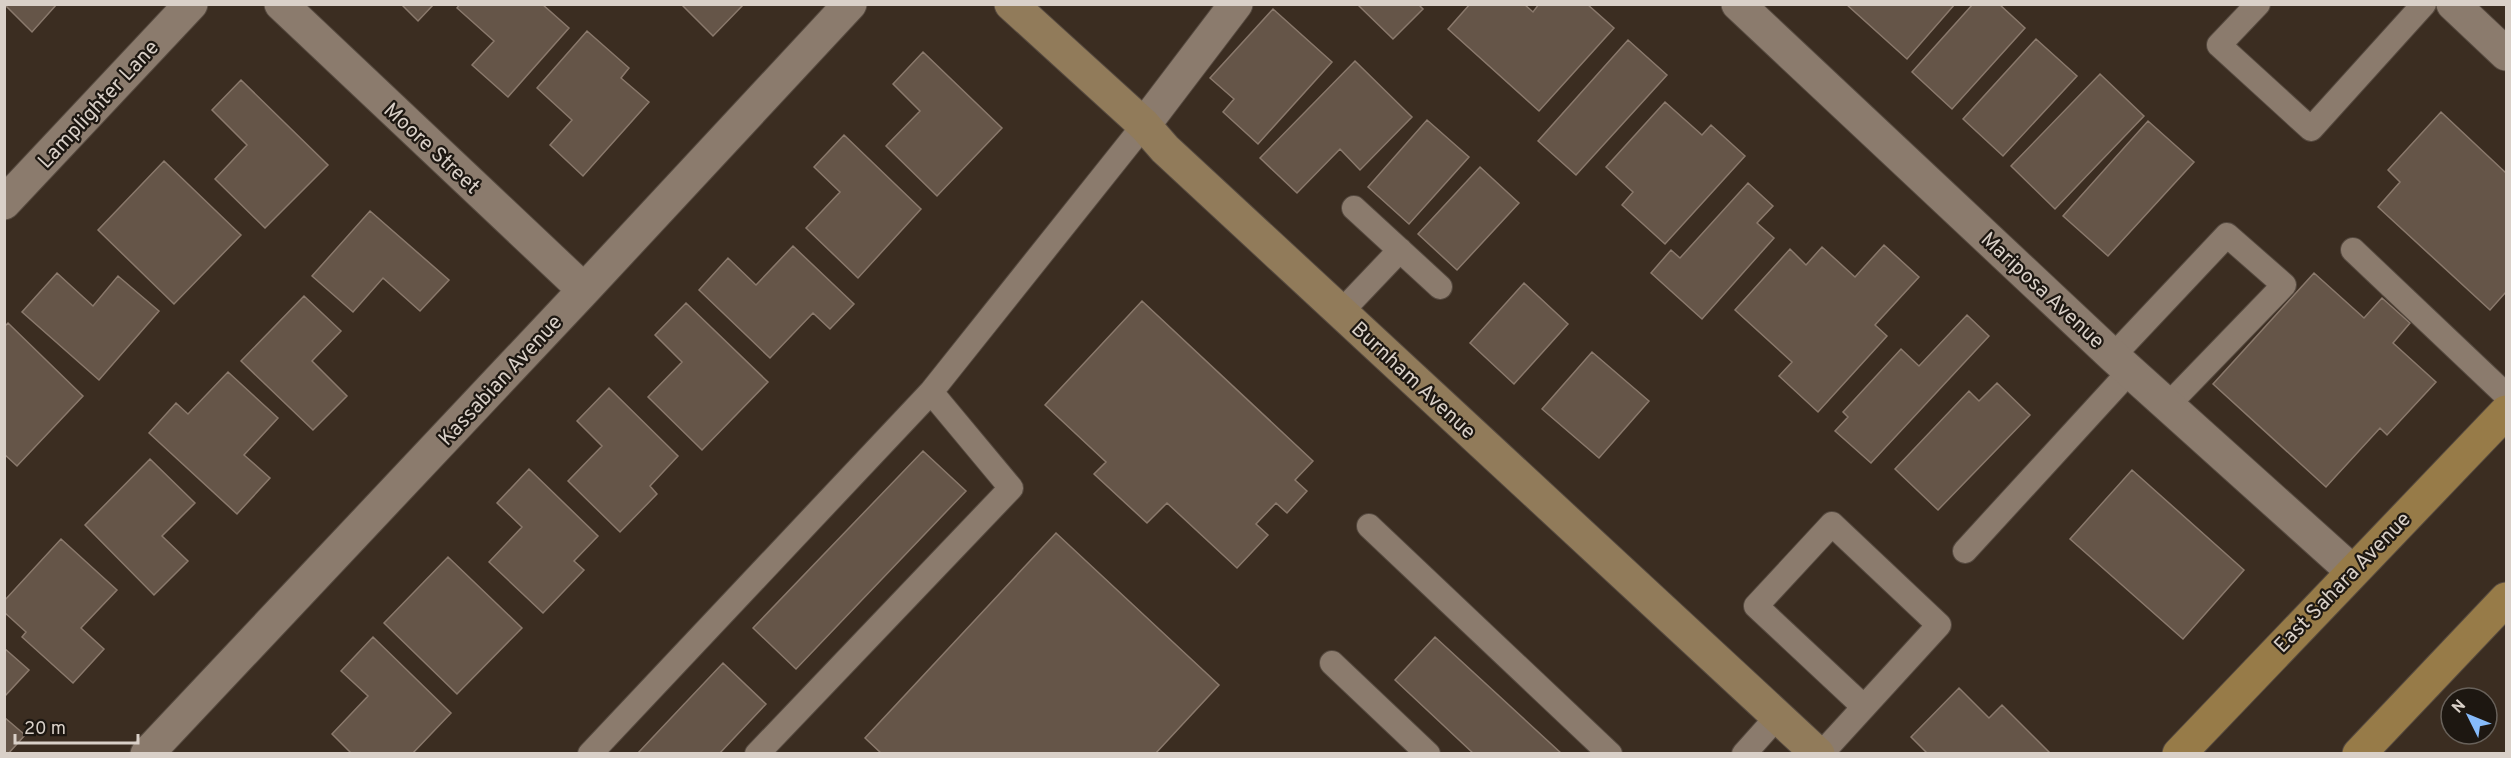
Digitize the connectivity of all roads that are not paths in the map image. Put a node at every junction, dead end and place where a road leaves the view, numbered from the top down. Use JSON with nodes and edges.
{"nodes":[{"id":1,"x":191,"y":4,"type":"edge"},
{"id":2,"x":281,"y":4,"type":"edge"},
{"id":3,"x":850,"y":4,"type":"edge"},
{"id":4,"x":1011,"y":4,"type":"edge"},
{"id":5,"x":1236,"y":4,"type":"edge"},
{"id":6,"x":1738,"y":4,"type":"edge"},
{"id":7,"x":2258,"y":4,"type":"edge"},
{"id":8,"x":2424,"y":4,"type":"edge"},
{"id":9,"x":2453,"y":4,"type":"edge"},
{"id":10,"x":2506,"y":54,"type":"edge"},
{"id":11,"x":1144,"y":125,"type":"junction"},
{"id":12,"x":4,"y":203,"type":"edge"},
{"id":13,"x":1354,"y":208,"type":"dead end"},
{"id":14,"x":1400,"y":250,"type":"junction"},
{"id":15,"x":2353,"y":250,"type":"dead end"},
{"id":16,"x":1440,"y":287,"type":"dead end"},
{"id":17,"x":585,"y":290,"type":"junction"},
{"id":18,"x":1341,"y":312,"type":"junction"},
{"id":19,"x":2121,"y":364,"type":"junction"},
{"id":20,"x":931,"y":392,"type":"junction"},
{"id":21,"x":2506,"y":395,"type":"edge"},
{"id":22,"x":2168,"y":405,"type":"junction"},
{"id":23,"x":2506,"y":412,"type":"edge"},
{"id":24,"x":1369,"y":526,"type":"dead end"},
{"id":25,"x":1965,"y":551,"type":"dead end"},
{"id":26,"x":2352,"y":571,"type":"junction"},
{"id":27,"x":2506,"y":599,"type":"edge"},
{"id":28,"x":1332,"y":663,"type":"dead end"},
{"id":29,"x":1864,"y":707,"type":"junction"},
{"id":30,"x":1778,"y":716,"type":"junction"},
{"id":31,"x":147,"y":753,"type":"edge"},
{"id":32,"x":590,"y":753,"type":"edge"},
{"id":33,"x":757,"y":753,"type":"edge"},
{"id":34,"x":1428,"y":753,"type":"edge"},
{"id":35,"x":1610,"y":753,"type":"edge"},
{"id":36,"x":1744,"y":753,"type":"edge"},
{"id":37,"x":1820,"y":753,"type":"edge"},
{"id":38,"x":2179,"y":753,"type":"edge"},
{"id":39,"x":2359,"y":753,"type":"edge"}],
"edges":[{"from":1,"to":12,"type":"street","name":"Lamplighter Lane"},
{"from":2,"to":17,"type":"street","name":"Moore Street"},
{"from":3,"to":17,"type":"street","name":"Kassabian Avenue"},
{"from":4,"to":11,"type":"street","name":"Burnham Avenue"},
{"from":5,"to":11,"type":"street"},
{"from":6,"to":19,"type":"street","name":"Mariposa Avenue"},
{"from":7,"to":8,"type":"lane"},
{"from":9,"to":10,"type":"street"},
{"from":11,"to":18,"type":"street","name":"Burnham Avenue"},
{"from":11,"to":20,"type":"lane"},
{"from":13,"to":14,"type":"lane"},
{"from":14,"to":16,"type":"lane"},
{"from":14,"to":18,"type":"lane"},
{"from":15,"to":21,"type":"lane"},
{"from":17,"to":31,"type":"street","name":"Kassabian Avenue"},
{"from":18,"to":30,"type":"street","name":"Burnham Avenue"},
{"from":19,"to":22,"type":"street","name":"Mariposa Avenue"},
{"from":19,"to":22,"type":"lane"},
{"from":19,"to":25,"type":"lane"},
{"from":20,"to":32,"type":"lane"},
{"from":20,"to":33,"type":"lane"},
{"from":22,"to":26,"type":"street","name":"Mariposa Avenue"},
{"from":23,"to":26,"type":"main road","name":"East Sahara Avenue"},
{"from":24,"to":35,"type":"lane"},
{"from":26,"to":38,"type":"main road","name":"East Sahara Avenue"},
{"from":27,"to":39,"type":"main road"},
{"from":28,"to":34,"type":"lane"},
{"from":29,"to":29,"type":"lane"},
{"from":29,"to":37,"type":"lane"},
{"from":30,"to":36,"type":"lane"},
{"from":30,"to":37,"type":"street","name":"Burnham Avenue"}]}
